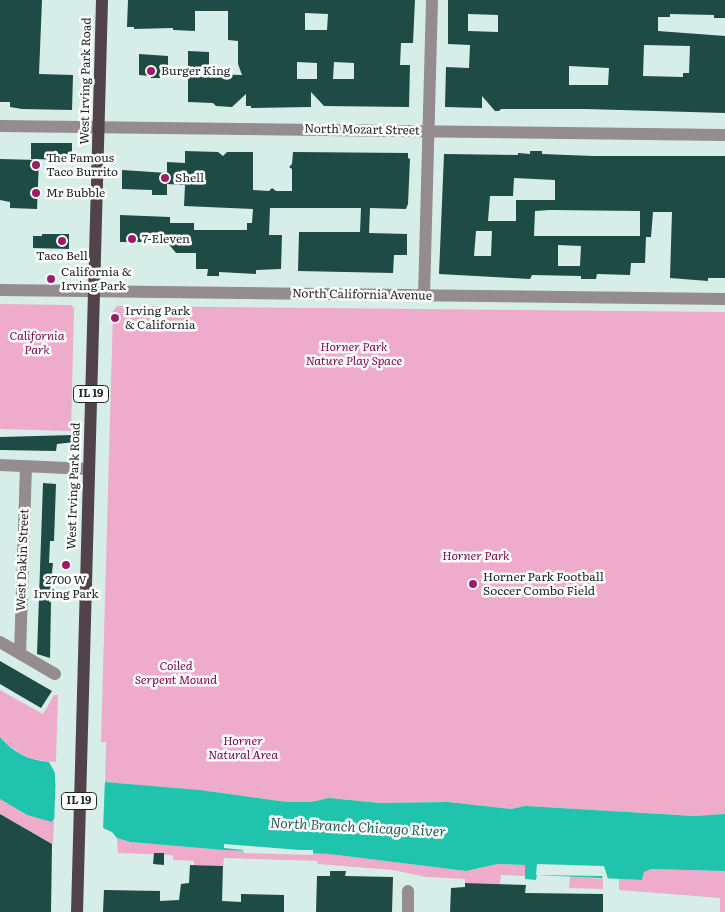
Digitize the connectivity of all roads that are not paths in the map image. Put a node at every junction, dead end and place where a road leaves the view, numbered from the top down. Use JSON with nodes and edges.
{"nodes":[{"id":1,"x":102,"y":0,"type":"edge"},
{"id":2,"x":432,"y":0,"type":"edge"},
{"id":3,"x":0,"y":126,"type":"edge"},
{"id":4,"x":99,"y":127,"type":"junction"},
{"id":5,"x":428,"y":131,"type":"junction"},
{"id":6,"x":725,"y":135,"type":"edge"},
{"id":7,"x":0,"y":290,"type":"edge"},
{"id":8,"x":94,"y":292,"type":"junction"},
{"id":9,"x":424,"y":296,"type":"junction"},
{"id":10,"x":725,"y":300,"type":"edge"},
{"id":11,"x":0,"y":465,"type":"edge"},
{"id":12,"x":26,"y":466,"type":"junction"},
{"id":13,"x":89,"y":469,"type":"junction"},
{"id":14,"x":0,"y":642,"type":"edge"},
{"id":15,"x":20,"y":654,"type":"junction"},
{"id":16,"x":55,"y":674,"type":"dead end"},
{"id":17,"x":408,"y":891,"type":"dead end"},
{"id":18,"x":76,"y":912,"type":"edge"},
{"id":19,"x":408,"y":912,"type":"edge"}],
"edges":[{"from":1,"to":4,"type":"main road","name":"West Irving Park Road","number":"IL 19"},
{"from":2,"to":5,"type":"street"},
{"from":3,"to":4,"type":"street","name":"North Mozart Street"},
{"from":4,"to":5,"type":"street","name":"North Mozart Street"},
{"from":4,"to":8,"type":"main road","name":"West Irving Park Road","number":"IL 19"},
{"from":5,"to":6,"type":"street","name":"North Mozart Street"},
{"from":5,"to":9,"type":"street"},
{"from":7,"to":8,"type":"street","name":"North California Avenue"},
{"from":8,"to":9,"type":"street","name":"North California Avenue"},
{"from":8,"to":13,"type":"main road","name":"West Irving Park Road","number":"IL 19"},
{"from":9,"to":10,"type":"street","name":"North California Avenue"},
{"from":11,"to":12,"type":"street"},
{"from":12,"to":13,"type":"street"},
{"from":12,"to":15,"type":"street","name":"West Dakin Street"},
{"from":13,"to":18,"type":"main road","name":"West Irving Park Road","number":"IL 19"},
{"from":14,"to":15,"type":"street"},
{"from":15,"to":16,"type":"street"},
{"from":17,"to":19,"type":"street"}]}
